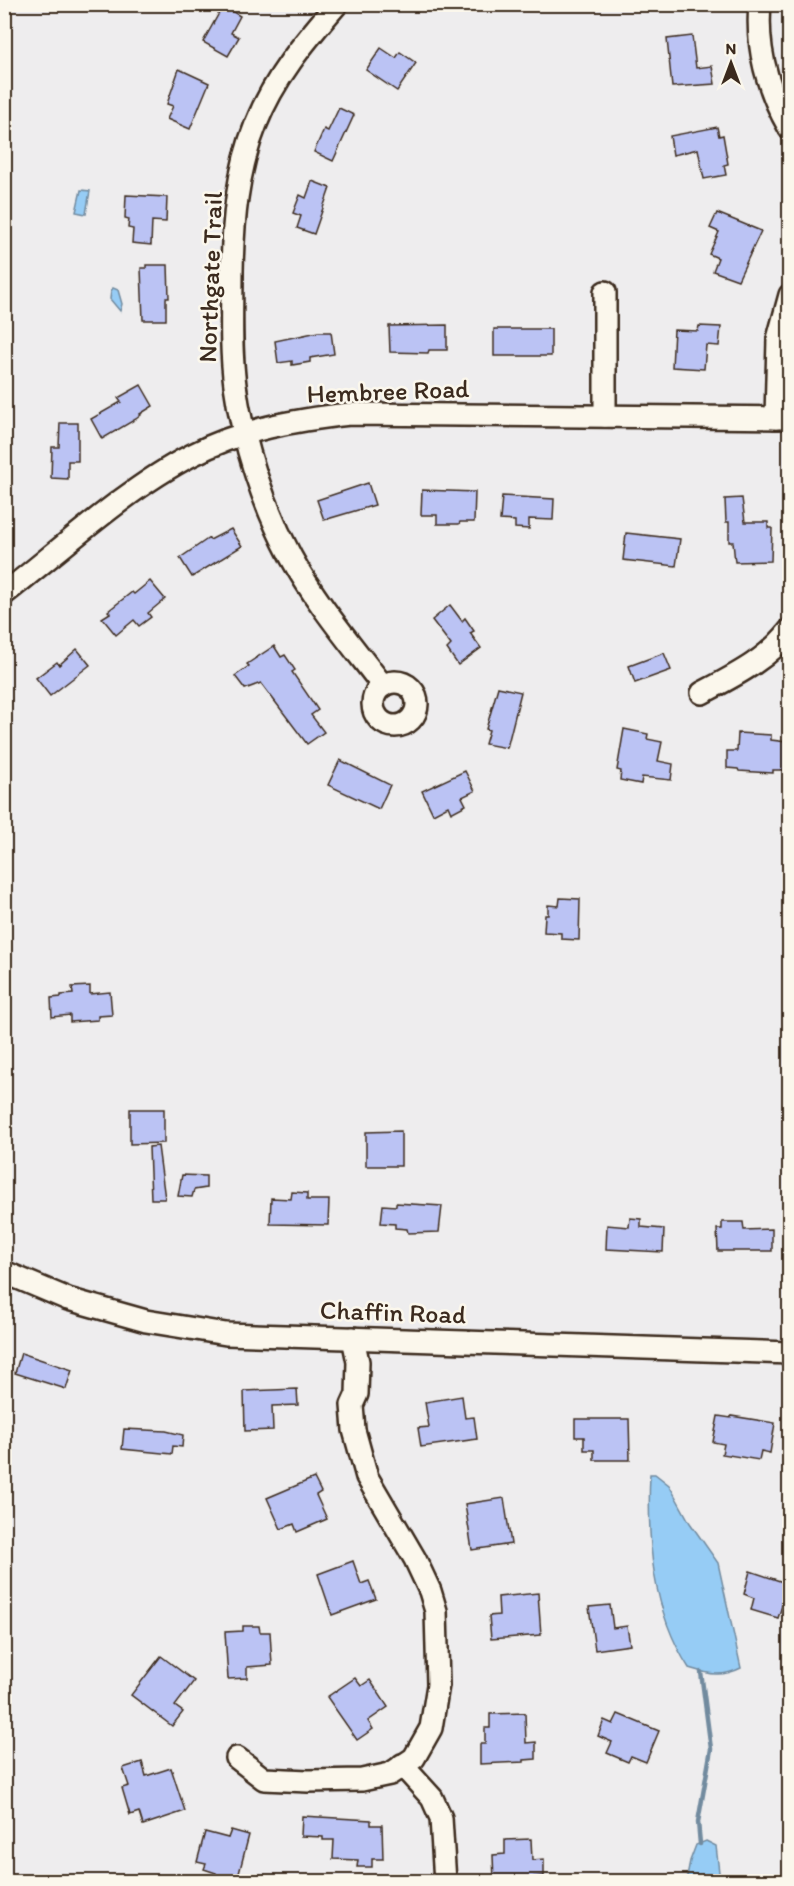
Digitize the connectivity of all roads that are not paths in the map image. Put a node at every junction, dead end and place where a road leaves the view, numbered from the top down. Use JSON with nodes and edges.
{"nodes":[{"id":1,"x":337,"y":4,"type":"edge"},
{"id":2,"x":760,"y":4,"type":"edge"},
{"id":3,"x":789,"y":129,"type":"edge"},
{"id":4,"x":606,"y":292,"type":"dead end"},
{"id":5,"x":789,"y":295,"type":"edge"},
{"id":6,"x":605,"y":416,"type":"junction"},
{"id":7,"x":783,"y":418,"type":"edge"},
{"id":8,"x":244,"y":433,"type":"junction"},
{"id":9,"x":4,"y":594,"type":"edge"},
{"id":10,"x":789,"y":630,"type":"edge"},
{"id":11,"x":383,"y":686,"type":"dead end"},
{"id":12,"x":702,"y":693,"type":"dead end"},
{"id":13,"x":4,"y":1272,"type":"edge"},
{"id":14,"x":353,"y":1338,"type":"junction"},
{"id":15,"x":789,"y":1353,"type":"edge"},
{"id":16,"x":237,"y":1758,"type":"dead end"},
{"id":17,"x":402,"y":1766,"type":"junction"},
{"id":18,"x":445,"y":1881,"type":"edge"}],
"edges":[{"from":1,"to":8,"type":"street","name":"Northgate Trail"},
{"from":2,"to":3,"type":"street"},
{"from":4,"to":6,"type":"street"},
{"from":5,"to":7,"type":"street"},
{"from":6,"to":7,"type":"street","name":"Hembree Road"},
{"from":6,"to":8,"type":"street","name":"Hembree Road"},
{"from":8,"to":9,"type":"street","name":"Hembree Road"},
{"from":8,"to":11,"type":"street","name":"Northgate Trail"},
{"from":10,"to":12,"type":"street"},
{"from":13,"to":14,"type":"street","name":"Chaffin Road"},
{"from":14,"to":15,"type":"street","name":"Chaffin Road"},
{"from":14,"to":17,"type":"street"},
{"from":16,"to":17,"type":"street"},
{"from":17,"to":18,"type":"street"}]}
